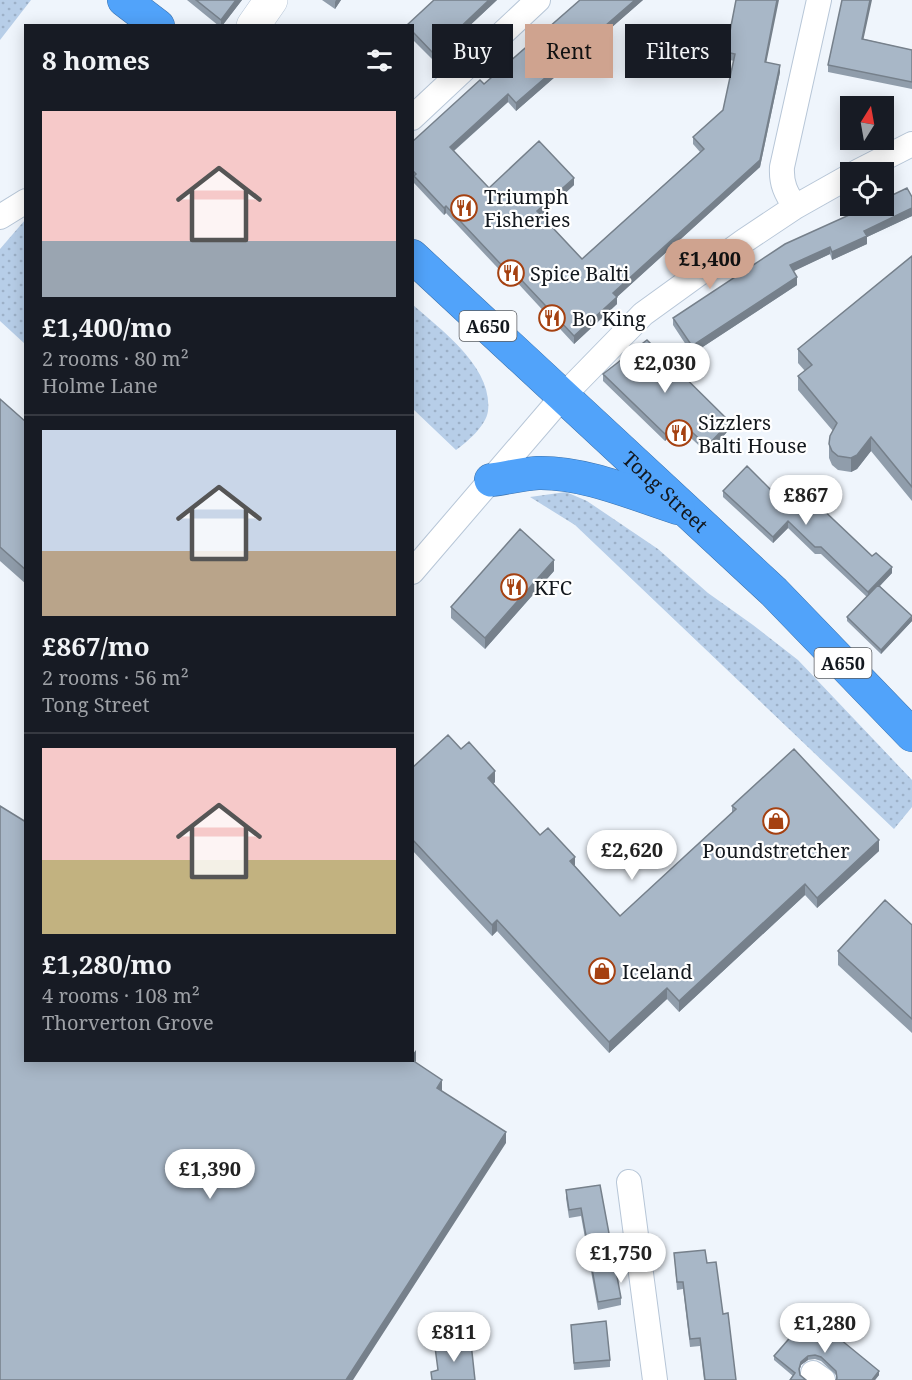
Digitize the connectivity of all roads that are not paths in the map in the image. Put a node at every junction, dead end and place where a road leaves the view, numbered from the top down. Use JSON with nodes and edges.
{"nodes":[{"id":1,"x":124,"y":0,"type":"edge"},
{"id":2,"x":271,"y":0,"type":"edge"},
{"id":3,"x":538,"y":0,"type":"edge"},
{"id":4,"x":819,"y":0,"type":"edge"},
{"id":5,"x":155,"y":24,"type":"edge"},
{"id":6,"x":254,"y":24,"type":"edge"},
{"id":7,"x":414,"y":116,"type":"edge"},
{"id":8,"x":912,"y":144,"type":"edge"},
{"id":9,"x":877,"y":162,"type":"edge"},
{"id":10,"x":840,"y":182,"type":"edge"},
{"id":11,"x":24,"y":202,"type":"edge"},
{"id":12,"x":795,"y":207,"type":"junction"},
{"id":13,"x":0,"y":217,"type":"edge"},
{"id":14,"x":414,"y":258,"type":"edge"},
{"id":15,"x":563,"y":396,"type":"junction"},
{"id":16,"x":491,"y":480,"type":"junction"},
{"id":17,"x":683,"y":509,"type":"junction"},
{"id":18,"x":414,"y":570,"type":"edge"},
{"id":19,"x":912,"y":735,"type":"edge"},
{"id":20,"x":629,"y":1182,"type":"dead end"},
{"id":21,"x":655,"y":1380,"type":"edge"}],
"edges":[{"from":1,"to":5,"type":"highway"},
{"from":2,"to":6,"type":"street"},
{"from":3,"to":7,"type":"street"},
{"from":4,"to":12,"type":"street"},
{"from":8,"to":9,"type":"street"},
{"from":10,"to":12,"type":"street"},
{"from":11,"to":13,"type":"street"},
{"from":12,"to":15,"type":"street"},
{"from":14,"to":15,"type":"highway","name":"Tong Street","number":"A650"},
{"from":15,"to":16,"type":"street"},
{"from":15,"to":17,"type":"highway","name":"Tong Street","number":"A650"},
{"from":16,"to":17,"type":"highway"},
{"from":16,"to":18,"type":"street"},
{"from":17,"to":19,"type":"highway","name":"Tong Street","number":"A650"},
{"from":20,"to":21,"type":"street"}]}
